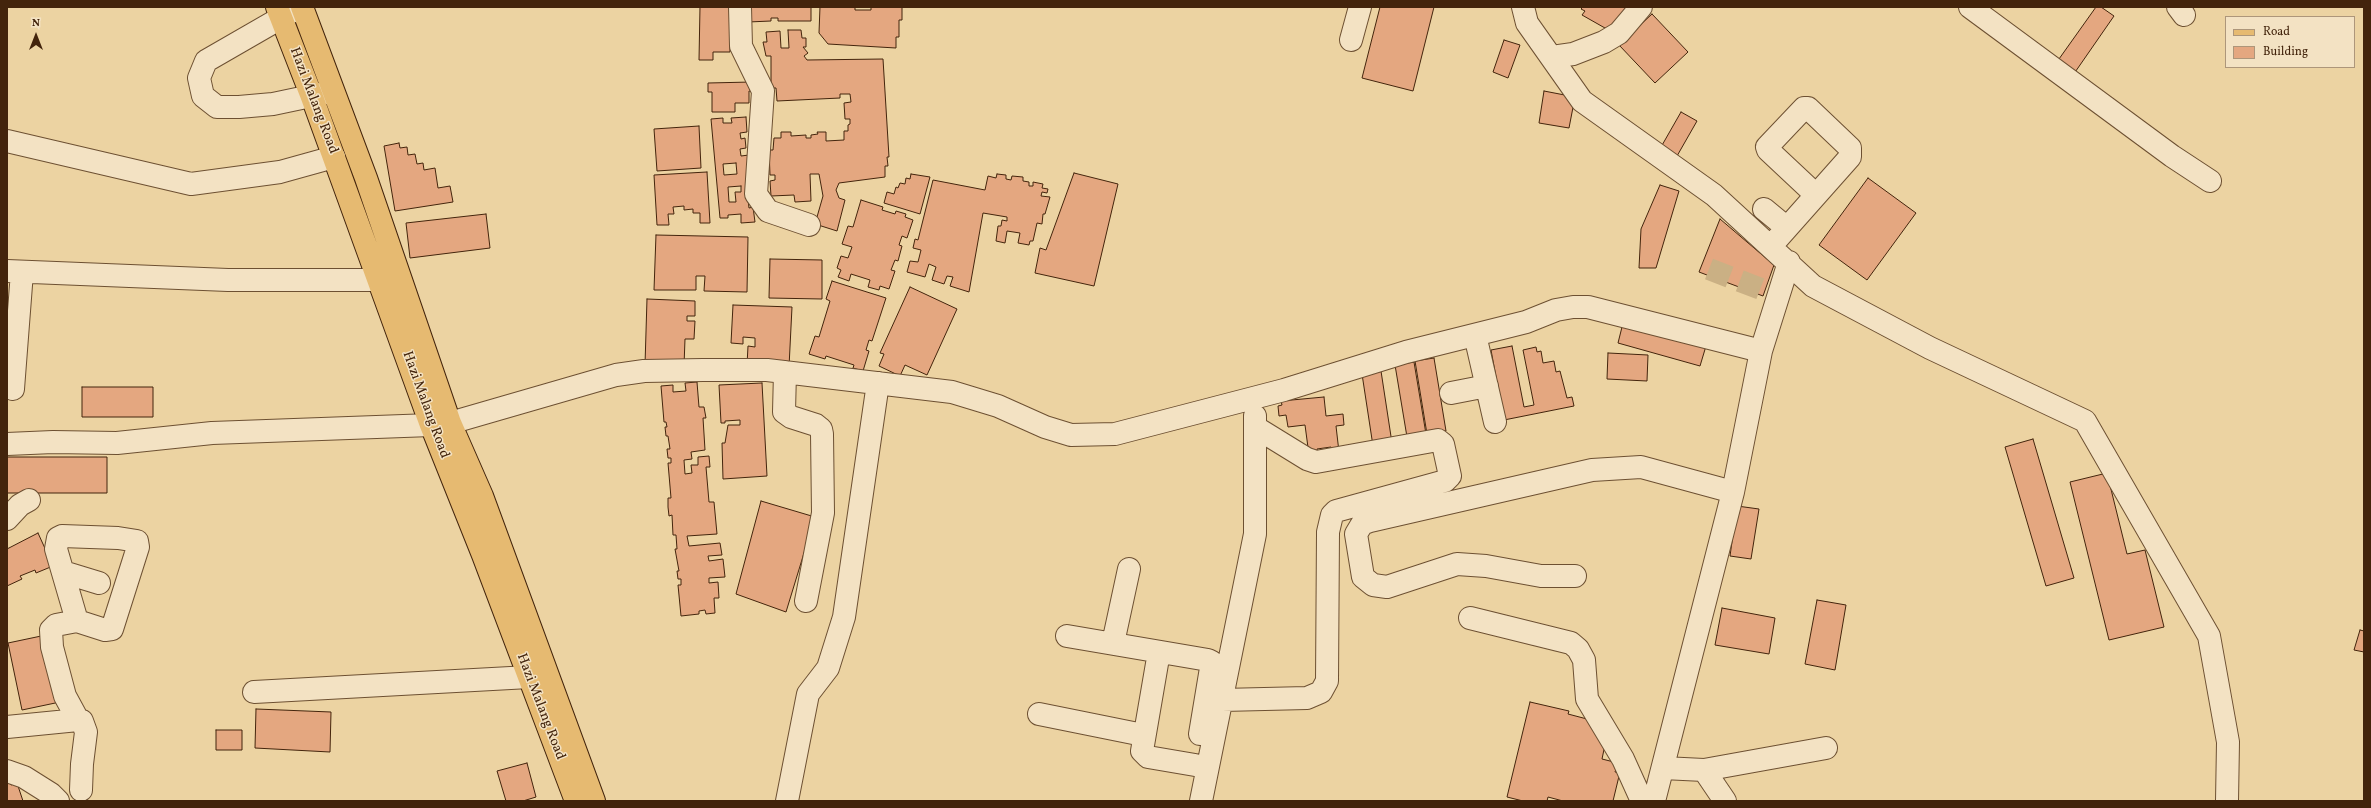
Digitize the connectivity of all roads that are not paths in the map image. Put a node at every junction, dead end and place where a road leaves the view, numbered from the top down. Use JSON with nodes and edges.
{"nodes":[{"id":1,"x":301,"y":7,"type":"edge"},
{"id":2,"x":740,"y":7,"type":"edge"},
{"id":3,"x":1360,"y":7,"type":"edge"},
{"id":4,"x":1523,"y":7,"type":"edge"},
{"id":5,"x":1641,"y":7,"type":"edge"},
{"id":6,"x":1970,"y":7,"type":"edge"},
{"id":7,"x":279,"y":12,"type":"edge"},
{"id":8,"x":1351,"y":40,"type":"dead end"},
{"id":9,"x":1552,"y":57,"type":"junction"},
{"id":10,"x":333,"y":91,"type":"junction"},
{"id":11,"x":312,"y":97,"type":"junction"},
{"id":12,"x":7,"y":141,"type":"edge"},
{"id":13,"x":334,"y":157,"type":"junction"},
{"id":14,"x":2210,"y":180,"type":"dead end"},
{"id":15,"x":1816,"y":195,"type":"dead end"},
{"id":16,"x":1764,"y":209,"type":"dead end"},
{"id":17,"x":809,"y":225,"type":"dead end"},
{"id":18,"x":1787,"y":228,"type":"junction"},
{"id":19,"x":1771,"y":246,"type":"junction"},
{"id":20,"x":1789,"y":262,"type":"junction"},
{"id":21,"x":15,"y":272,"type":"edge"},
{"id":22,"x":400,"y":277,"type":"junction"},
{"id":23,"x":379,"y":280,"type":"junction"},
{"id":24,"x":1475,"y":335,"type":"junction"},
{"id":25,"x":1761,"y":351,"type":"junction"},
{"id":26,"x":785,"y":372,"type":"junction"},
{"id":27,"x":878,"y":383,"type":"junction"},
{"id":28,"x":1487,"y":386,"type":"junction"},
{"id":29,"x":13,"y":389,"type":"dead end"},
{"id":30,"x":1451,"y":393,"type":"dead end"},
{"id":31,"x":1255,"y":397,"type":"junction"},
{"id":32,"x":1495,"y":422,"type":"dead end"},
{"id":33,"x":441,"y":424,"type":"junction"},
{"id":34,"x":1255,"y":427,"type":"junction"},
{"id":35,"x":7,"y":444,"type":"edge"},
{"id":36,"x":1733,"y":492,"type":"junction"},
{"id":37,"x":29,"y":500,"type":"dead end"},
{"id":38,"x":7,"y":520,"type":"edge"},
{"id":39,"x":1129,"y":569,"type":"dead end"},
{"id":40,"x":63,"y":572,"type":"junction"},
{"id":41,"x":1575,"y":576,"type":"dead end"},
{"id":42,"x":100,"y":583,"type":"dead end"},
{"id":43,"x":806,"y":600,"type":"dead end"},
{"id":44,"x":1470,"y":618,"type":"dead end"},
{"id":45,"x":77,"y":620,"type":"junction"},
{"id":46,"x":1067,"y":636,"type":"dead end"},
{"id":47,"x":1113,"y":643,"type":"junction"},
{"id":48,"x":1159,"y":652,"type":"junction"},
{"id":49,"x":529,"y":677,"type":"junction"},
{"id":50,"x":254,"y":692,"type":"dead end"},
{"id":51,"x":1222,"y":700,"type":"junction"},
{"id":52,"x":1039,"y":714,"type":"dead end"},
{"id":53,"x":78,"y":720,"type":"junction"},
{"id":54,"x":7,"y":727,"type":"edge"},
{"id":55,"x":1143,"y":735,"type":"junction"},
{"id":56,"x":1826,"y":748,"type":"dead end"},
{"id":57,"x":1195,"y":765,"type":"junction"},
{"id":58,"x":1663,"y":768,"type":"junction"},
{"id":59,"x":1704,"y":770,"type":"junction"},
{"id":60,"x":16,"y":774,"type":"edge"},
{"id":61,"x":81,"y":790,"type":"dead end"},
{"id":62,"x":37,"y":801,"type":"edge"},
{"id":63,"x":58,"y":801,"type":"edge"},
{"id":64,"x":576,"y":801,"type":"edge"},
{"id":65,"x":594,"y":801,"type":"edge"},
{"id":66,"x":787,"y":801,"type":"edge"},
{"id":67,"x":1187,"y":801,"type":"edge"},
{"id":68,"x":1200,"y":801,"type":"edge"},
{"id":69,"x":1642,"y":801,"type":"edge"},
{"id":70,"x":1654,"y":801,"type":"edge"},
{"id":71,"x":1725,"y":801,"type":"edge"},
{"id":72,"x":2227,"y":801,"type":"edge"}],
"edges":[{"from":1,"to":7,"type":"street"},
{"from":1,"to":10,"type":"main road","name":"Hazi Malang Road"},
{"from":2,"to":17,"type":"street"},
{"from":3,"to":8,"type":"street"},
{"from":4,"to":9,"type":"street"},
{"from":5,"to":9,"type":"street"},
{"from":6,"to":14,"type":"street"},
{"from":7,"to":11,"type":"main road","name":"Hazi Malang Road"},
{"from":7,"to":11,"type":"street"},
{"from":9,"to":19,"type":"street"},
{"from":10,"to":11,"type":"street"},
{"from":10,"to":22,"type":"main road","name":"Hazi Malang Road"},
{"from":11,"to":13,"type":"main road","name":"Hazi Malang Road"},
{"from":12,"to":13,"type":"street"},
{"from":13,"to":23,"type":"main road","name":"Hazi Malang Road"},
{"from":15,"to":18,"type":"street"},
{"from":16,"to":18,"type":"street"},
{"from":18,"to":19,"type":"street"},
{"from":19,"to":20,"type":"street"},
{"from":20,"to":25,"type":"street"},
{"from":20,"to":72,"type":"street"},
{"from":21,"to":23,"type":"street"},
{"from":21,"to":29,"type":"street"},
{"from":22,"to":23,"type":"street"},
{"from":22,"to":33,"type":"main road","name":"Hazi Malang Road"},
{"from":23,"to":33,"type":"main road","name":"Hazi Malang Road"},
{"from":24,"to":25,"type":"street"},
{"from":24,"to":28,"type":"street"},
{"from":24,"to":31,"type":"street"},
{"from":25,"to":36,"type":"street"},
{"from":26,"to":27,"type":"street"},
{"from":26,"to":33,"type":"street"},
{"from":26,"to":43,"type":"street"},
{"from":27,"to":31,"type":"street"},
{"from":27,"to":66,"type":"street"},
{"from":28,"to":30,"type":"street"},
{"from":28,"to":32,"type":"street"},
{"from":31,"to":34,"type":"street"},
{"from":33,"to":35,"type":"street"},
{"from":33,"to":49,"type":"main road","name":"Hazi Malang Road"},
{"from":33,"to":65,"type":"main road","name":"Hazi Malang Road"},
{"from":34,"to":51,"type":"street"},
{"from":34,"to":51,"type":"street"},
{"from":36,"to":41,"type":"street"},
{"from":36,"to":58,"type":"street"},
{"from":37,"to":38,"type":"street"},
{"from":39,"to":47,"type":"street"},
{"from":40,"to":42,"type":"street"},
{"from":40,"to":45,"type":"street"},
{"from":40,"to":45,"type":"street"},
{"from":44,"to":69,"type":"street"},
{"from":45,"to":53,"type":"street"},
{"from":46,"to":47,"type":"street"},
{"from":47,"to":48,"type":"street"},
{"from":48,"to":55,"type":"street"},
{"from":48,"to":57,"type":"street"},
{"from":49,"to":50,"type":"street"},
{"from":49,"to":64,"type":"main road","name":"Hazi Malang Road"},
{"from":51,"to":68,"type":"street"},
{"from":52,"to":55,"type":"street"},
{"from":53,"to":54,"type":"street"},
{"from":53,"to":61,"type":"street"},
{"from":55,"to":57,"type":"street"},
{"from":56,"to":59,"type":"street"},
{"from":57,"to":67,"type":"street"},
{"from":58,"to":59,"type":"street"},
{"from":58,"to":70,"type":"street"},
{"from":59,"to":71,"type":"street"},
{"from":60,"to":62,"type":"street"},
{"from":60,"to":63,"type":"street"}]}
